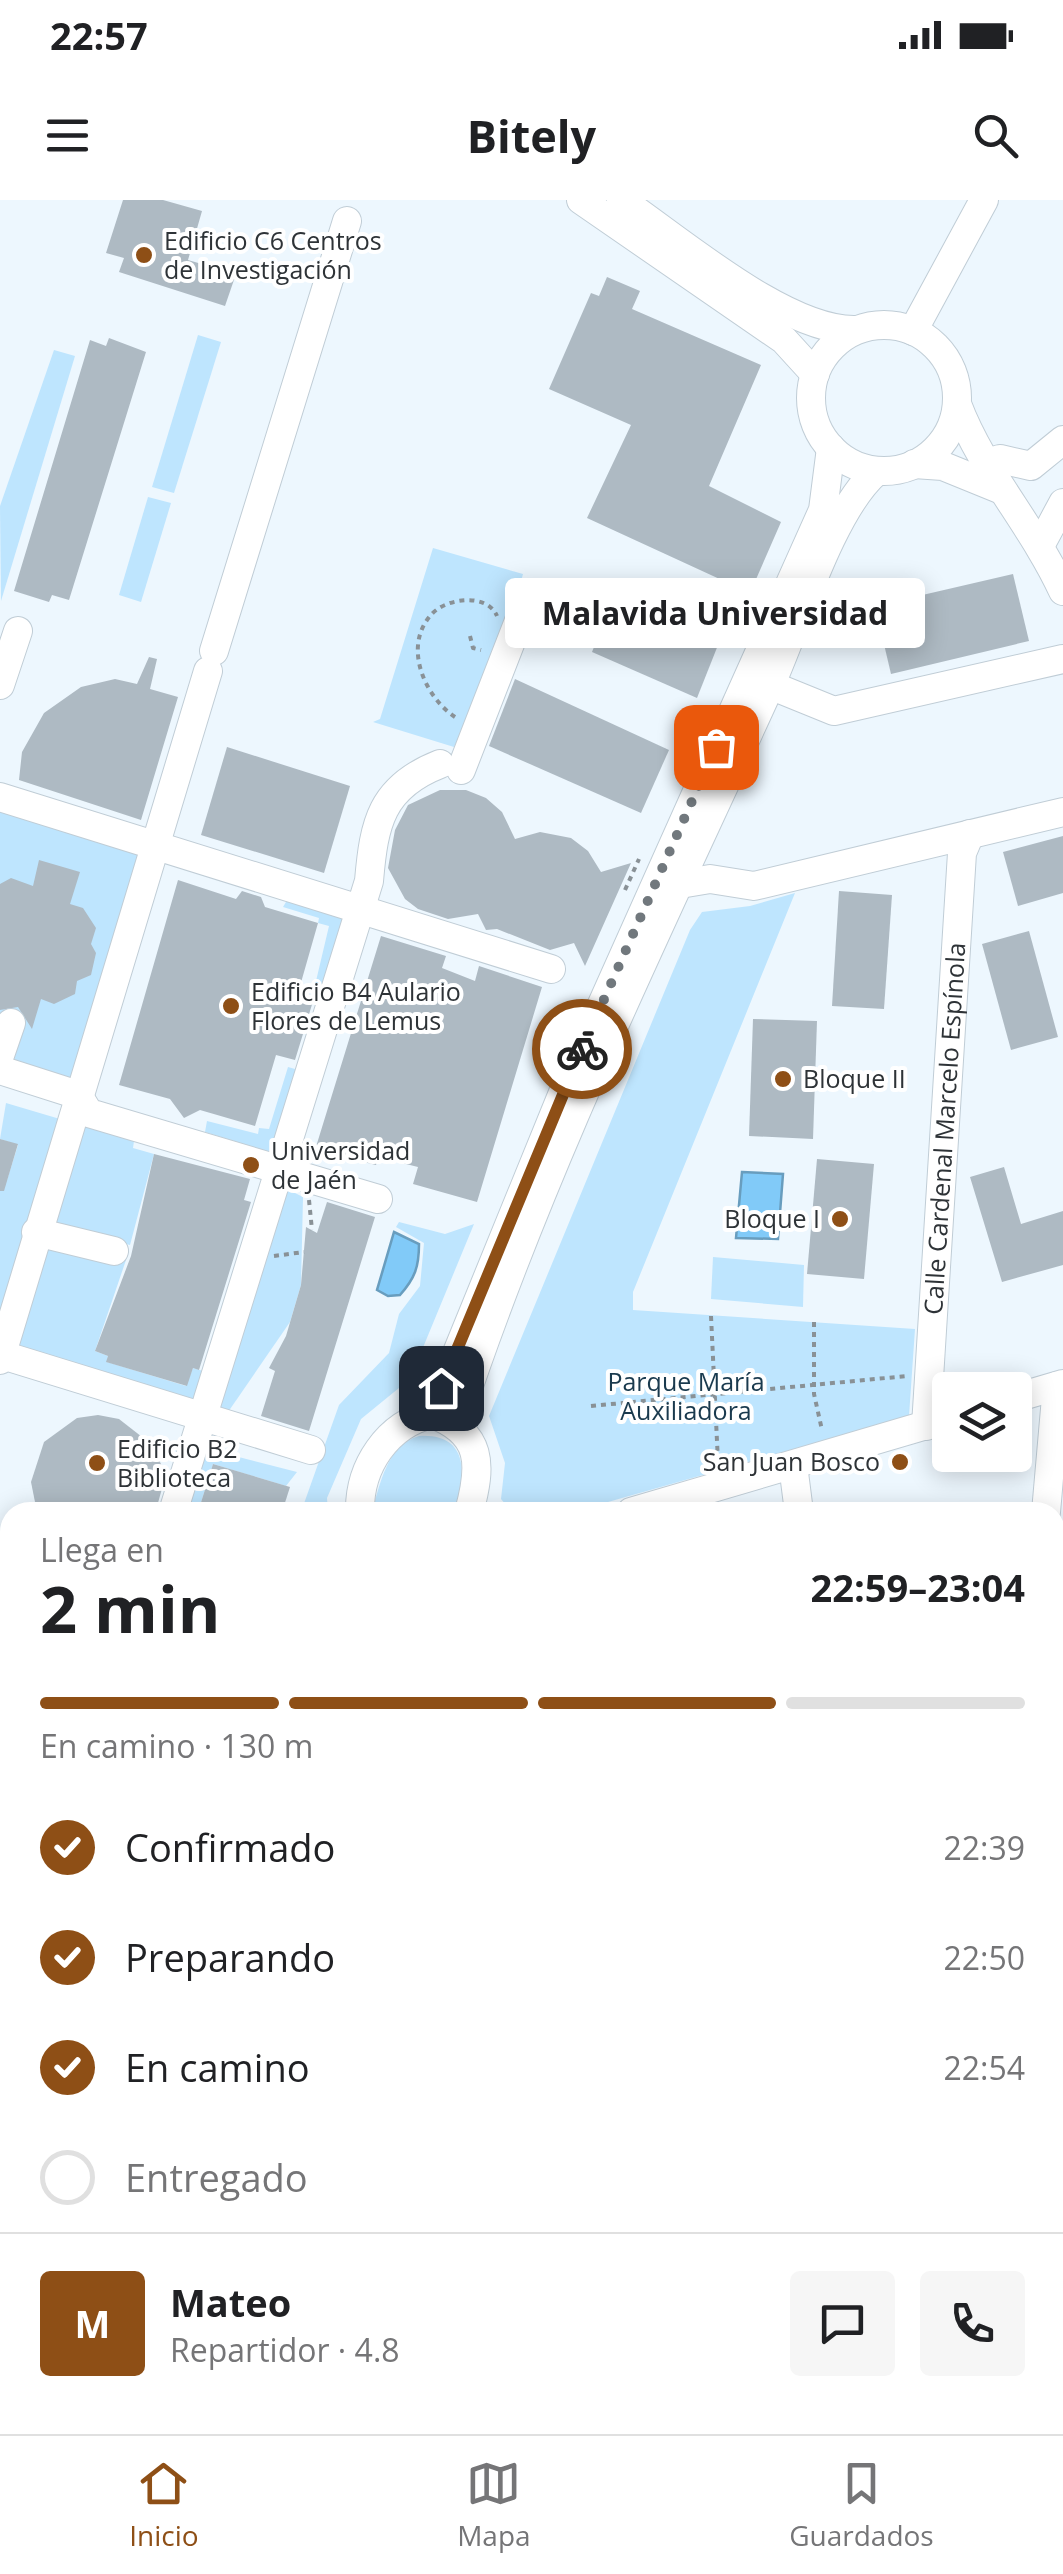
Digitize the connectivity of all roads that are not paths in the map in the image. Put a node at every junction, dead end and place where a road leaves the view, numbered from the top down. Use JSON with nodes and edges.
{"nodes":[{"id":1,"x":581,"y":200,"type":"edge"},
{"id":2,"x":620,"y":200,"type":"edge"},
{"id":3,"x":984,"y":200,"type":"edge"},
{"id":4,"x":346,"y":220,"type":"dead end"},
{"id":5,"x":855,"y":330,"type":"junction"},
{"id":6,"x":913,"y":331,"type":"junction"},
{"id":7,"x":814,"y":374,"type":"junction"},
{"id":8,"x":956,"y":404,"type":"junction"},
{"id":9,"x":1063,"y":440,"type":"edge"},
{"id":10,"x":831,"y":448,"type":"junction"},
{"id":11,"x":914,"y":464,"type":"junction"},
{"id":12,"x":987,"y":464,"type":"junction"},
{"id":13,"x":876,"y":471,"type":"junction"},
{"id":14,"x":1002,"y":490,"type":"junction"},
{"id":15,"x":1062,"y":506,"type":"edge"},
{"id":16,"x":1040,"y":546,"type":"junction"},
{"id":17,"x":1060,"y":577,"type":"edge"},
{"id":18,"x":529,"y":595,"type":"dead end"},
{"id":19,"x":18,"y":631,"type":"dead end"},
{"id":20,"x":1063,"y":659,"type":"edge"},
{"id":21,"x":0,"y":684,"type":"edge"},
{"id":22,"x":770,"y":685,"type":"junction"},
{"id":23,"x":0,"y":797,"type":"edge"},
{"id":24,"x":1063,"y":812,"type":"edge"},
{"id":25,"x":141,"y":820,"type":"dead end"},
{"id":26,"x":970,"y":834,"type":"junction"},
{"id":27,"x":155,"y":845,"type":"junction"},
{"id":28,"x":674,"y":886,"type":"junction"},
{"id":29,"x":360,"y":908,"type":"junction"},
{"id":30,"x":551,"y":970,"type":"dead end"},
{"id":31,"x":11,"y":1022,"type":"dead end"},
{"id":32,"x":0,"y":1055,"type":"edge"},
{"id":33,"x":0,"y":1070,"type":"edge"},
{"id":34,"x":0,"y":1082,"type":"edge"},
{"id":35,"x":77,"y":1099,"type":"junction"},
{"id":36,"x":282,"y":1169,"type":"junction"},
{"id":37,"x":378,"y":1199,"type":"dead end"},
{"id":38,"x":36,"y":1232,"type":"junction"},
{"id":39,"x":114,"y":1251,"type":"dead end"},
{"id":40,"x":1,"y":1358,"type":"edge"},
{"id":41,"x":940,"y":1372,"type":"edge"},
{"id":42,"x":1060,"y":1385,"type":"edge"},
{"id":43,"x":1032,"y":1393,"type":"edge"},
{"id":44,"x":203,"y":1416,"type":"junction"},
{"id":45,"x":444,"y":1419,"type":"junction"},
{"id":46,"x":932,"y":1424,"type":"edge"},
{"id":47,"x":311,"y":1450,"type":"dead end"},
{"id":48,"x":793,"y":1465,"type":"junction"},
{"id":49,"x":176,"y":1502,"type":"edge"},
{"id":50,"x":363,"y":1502,"type":"edge"},
{"id":51,"x":472,"y":1502,"type":"edge"},
{"id":52,"x":684,"y":1502,"type":"edge"},
{"id":53,"x":798,"y":1502,"type":"edge"},
{"id":54,"x":1047,"y":1502,"type":"edge"}],
"edges":[{"from":1,"to":7,"type":"street"},
{"from":2,"to":5,"type":"street"},
{"from":3,"to":6,"type":"street"},
{"from":4,"to":27,"type":"street"},
{"from":5,"to":6,"type":"street"},
{"from":5,"to":7,"type":"street"},
{"from":6,"to":8,"type":"street"},
{"from":7,"to":10,"type":"street"},
{"from":8,"to":11,"type":"street"},
{"from":8,"to":12,"type":"street"},
{"from":9,"to":12,"type":"street"},
{"from":10,"to":13,"type":"street"},
{"from":10,"to":45,"type":"street"},
{"from":11,"to":13,"type":"street"},
{"from":11,"to":14,"type":"street"},
{"from":12,"to":14,"type":"street"},
{"from":13,"to":22,"type":"street"},
{"from":14,"to":16,"type":"street"},
{"from":15,"to":16,"type":"street"},
{"from":16,"to":17,"type":"street"},
{"from":18,"to":29,"type":"street"},
{"from":19,"to":21,"type":"street"},
{"from":20,"to":22,"type":"street"},
{"from":22,"to":28,"type":"street"},
{"from":23,"to":27,"type":"street"},
{"from":24,"to":26,"type":"street"},
{"from":25,"to":27,"type":"street"},
{"from":26,"to":28,"type":"street"},
{"from":26,"to":41,"type":"street","name":"Calle Cardenal Marcelo Espínola"},
{"from":27,"to":29,"type":"street"},
{"from":27,"to":35,"type":"street"},
{"from":28,"to":45,"type":"street"},
{"from":29,"to":30,"type":"street"},
{"from":29,"to":36,"type":"street"},
{"from":31,"to":32,"type":"street"},
{"from":33,"to":35,"type":"street"},
{"from":34,"to":35,"type":"street"},
{"from":35,"to":36,"type":"street"},
{"from":35,"to":38,"type":"street"},
{"from":36,"to":37,"type":"street"},
{"from":36,"to":44,"type":"street"},
{"from":38,"to":39,"type":"street"},
{"from":38,"to":40,"type":"street"},
{"from":40,"to":44,"type":"street"},
{"from":42,"to":43,"type":"street"},
{"from":42,"to":54,"type":"street"},
{"from":44,"to":47,"type":"street"},
{"from":44,"to":49,"type":"street"},
{"from":45,"to":50,"type":"street"},
{"from":45,"to":51,"type":"street"},
{"from":46,"to":48,"type":"street"},
{"from":48,"to":52,"type":"street"},
{"from":48,"to":53,"type":"street"}]}
